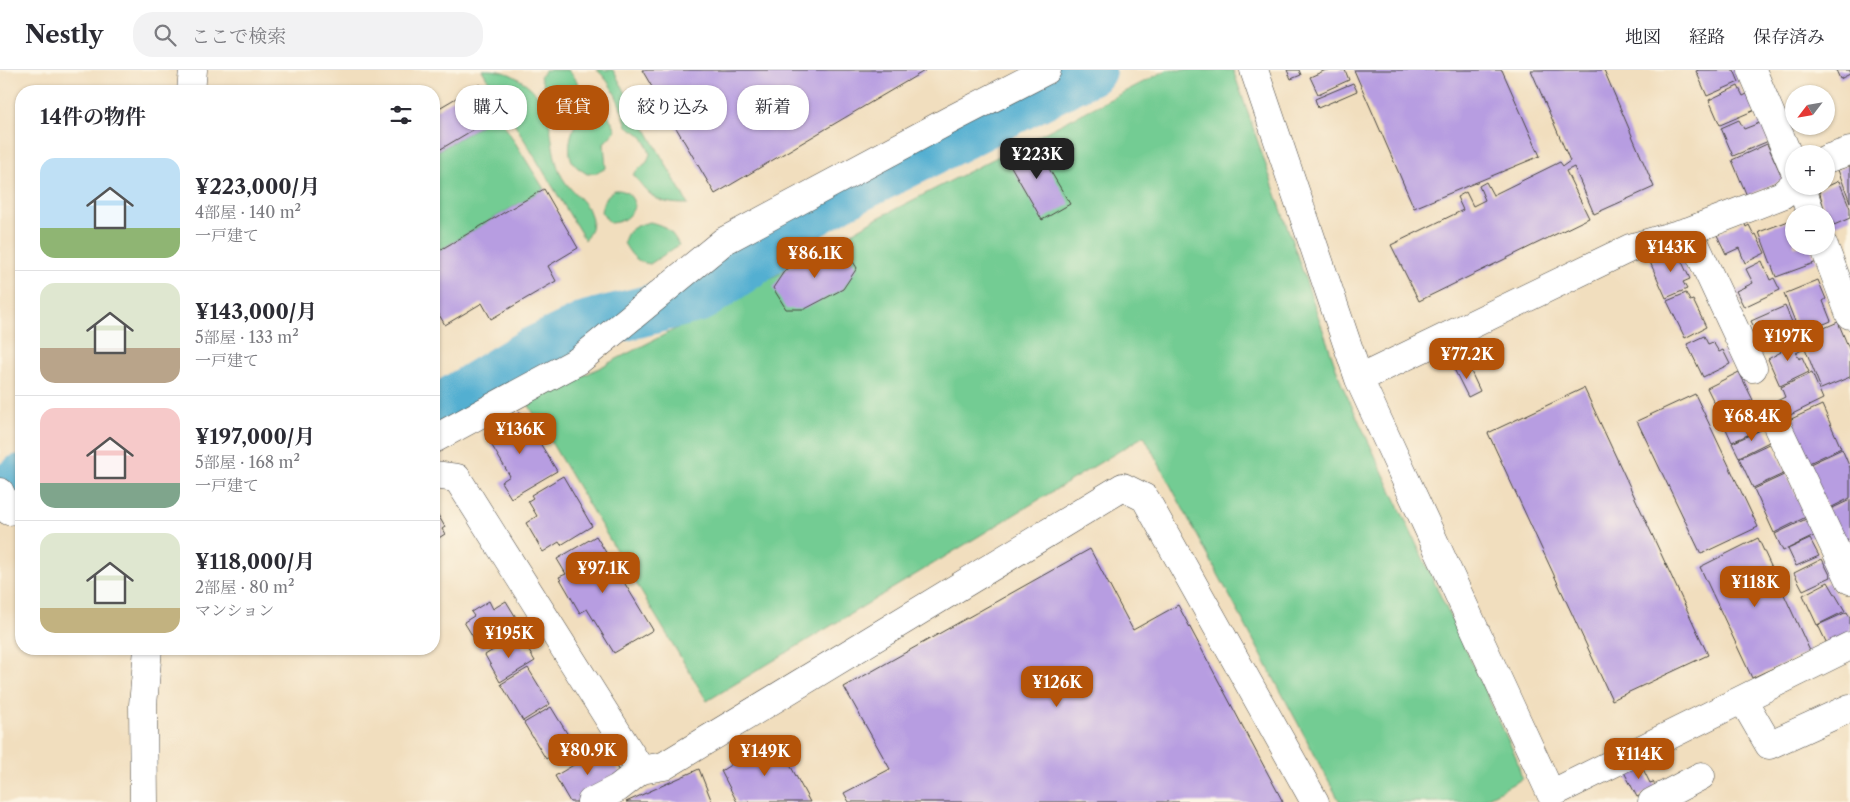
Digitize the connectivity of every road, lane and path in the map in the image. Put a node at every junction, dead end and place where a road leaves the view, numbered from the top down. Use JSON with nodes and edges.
{"nodes":[{"id":1,"x":193,"y":70,"type":"edge"},
{"id":2,"x":1047,"y":70,"type":"edge"},
{"id":3,"x":1254,"y":70,"type":"edge"},
{"id":4,"x":1752,"y":70,"type":"edge"},
{"id":5,"x":192,"y":85,"type":"edge"},
{"id":6,"x":1785,"y":148,"type":"edge"},
{"id":7,"x":1850,"y":151,"type":"edge"},
{"id":8,"x":1835,"y":156,"type":"edge"},
{"id":9,"x":1785,"y":192,"type":"edge"},
{"id":10,"x":1689,"y":231,"type":"junction"},
{"id":11,"x":1827,"y":255,"type":"edge"},
{"id":12,"x":1850,"y":315,"type":"edge"},
{"id":13,"x":1753,"y":368,"type":"dead end"},
{"id":14,"x":1359,"y":379,"type":"junction"},
{"id":15,"x":1778,"y":428,"type":"dead end"},
{"id":16,"x":440,"y":436,"type":"edge"},
{"id":17,"x":440,"y":476,"type":"edge"},
{"id":18,"x":1850,"y":580,"type":"edge"},
{"id":19,"x":1850,"y":646,"type":"edge"},
{"id":20,"x":147,"y":655,"type":"edge"},
{"id":21,"x":1743,"y":700,"type":"junction"},
{"id":22,"x":1850,"y":708,"type":"edge"},
{"id":23,"x":641,"y":770,"type":"junction"},
{"id":24,"x":1701,"y":776,"type":"dead end"},
{"id":25,"x":1547,"y":799,"type":"edge"},
{"id":26,"x":144,"y":802,"type":"edge"},
{"id":27,"x":592,"y":802,"type":"edge"},
{"id":28,"x":1315,"y":802,"type":"edge"},
{"id":29,"x":1652,"y":802,"type":"edge"}],
"edges":[{"from":1,"to":5,"type":"street"},
{"from":2,"to":16,"type":"street"},
{"from":3,"to":14,"type":"street"},
{"from":4,"to":6,"type":"street"},
{"from":7,"to":8,"type":"street"},
{"from":9,"to":10,"type":"street"},
{"from":10,"to":13,"type":"street"},
{"from":10,"to":14,"type":"street"},
{"from":11,"to":12,"type":"street"},
{"from":14,"to":25,"type":"street"},
{"from":15,"to":18,"type":"street"},
{"from":17,"to":23,"type":"street"},
{"from":19,"to":21,"type":"street"},
{"from":20,"to":26,"type":"street"},
{"from":21,"to":22,"type":"street"},
{"from":21,"to":25,"type":"street"},
{"from":23,"to":27,"type":"street"},
{"from":23,"to":28,"type":"street"},
{"from":24,"to":29,"type":"street"}]}
